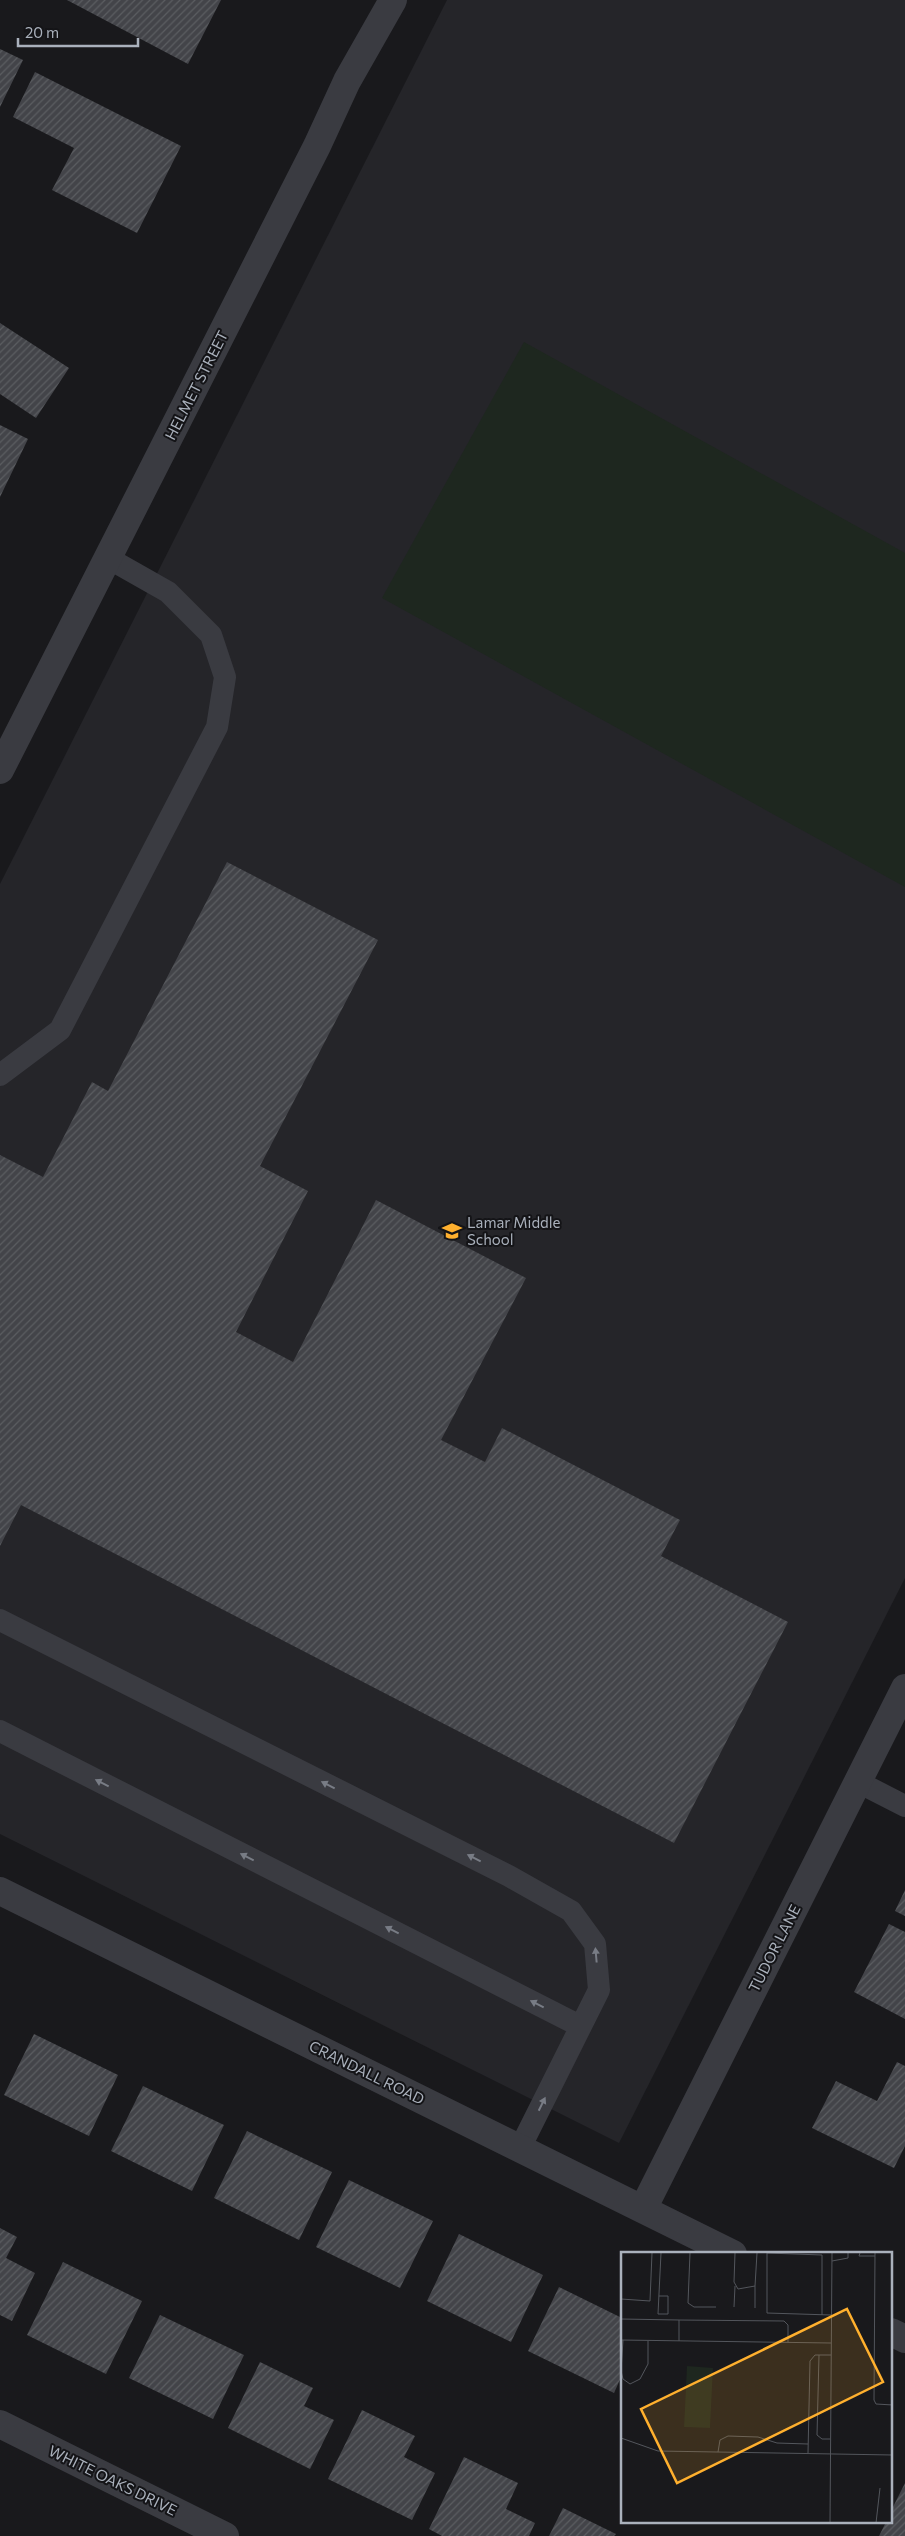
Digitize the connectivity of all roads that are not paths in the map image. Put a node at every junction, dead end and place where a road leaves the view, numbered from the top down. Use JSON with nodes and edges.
{"nodes":[{"id":1,"x":393,"y":0,"type":"edge"},
{"id":2,"x":108,"y":558,"type":"junction"},
{"id":3,"x":0,"y":770,"type":"edge"},
{"id":4,"x":0,"y":1075,"type":"edge"},
{"id":5,"x":0,"y":1620,"type":"edge"},
{"id":6,"x":905,"y":1688,"type":"edge"},
{"id":7,"x":0,"y":1731,"type":"edge"},
{"id":8,"x":858,"y":1782,"type":"junction"},
{"id":9,"x":905,"y":1806,"type":"edge"},
{"id":10,"x":0,"y":1890,"type":"edge"},
{"id":11,"x":580,"y":2026,"type":"junction"},
{"id":12,"x":520,"y":2148,"type":"junction"},
{"id":13,"x":643,"y":2209,"type":"junction"},
{"id":14,"x":729,"y":2252,"type":"edge"},
{"id":15,"x":892,"y":2332,"type":"edge"},
{"id":16,"x":905,"y":2338,"type":"edge"},
{"id":17,"x":0,"y":2424,"type":"edge"},
{"id":18,"x":225,"y":2536,"type":"edge"}],
"edges":[{"from":1,"to":2,"type":"street","name":"HELMET STREET"},
{"from":2,"to":3,"type":"street","name":"HELMET STREET"},
{"from":2,"to":4,"type":"lane"},
{"from":11,"to":5,"type":"lane","one_way":true},
{"from":6,"to":8,"type":"street","name":"TUDOR LANE"},
{"from":11,"to":7,"type":"lane","one_way":true},
{"from":8,"to":9,"type":"lane"},
{"from":8,"to":13,"type":"street","name":"TUDOR LANE"},
{"from":10,"to":12,"type":"street","name":"CRANDALL ROAD"},
{"from":12,"to":11,"type":"lane","one_way":true},
{"from":12,"to":13,"type":"street","name":"CRANDALL ROAD"},
{"from":13,"to":14,"type":"street","name":"CRANDALL ROAD"},
{"from":15,"to":16,"type":"street"},
{"from":17,"to":18,"type":"street","name":"WHITE OAKS DRIVE"}]}
